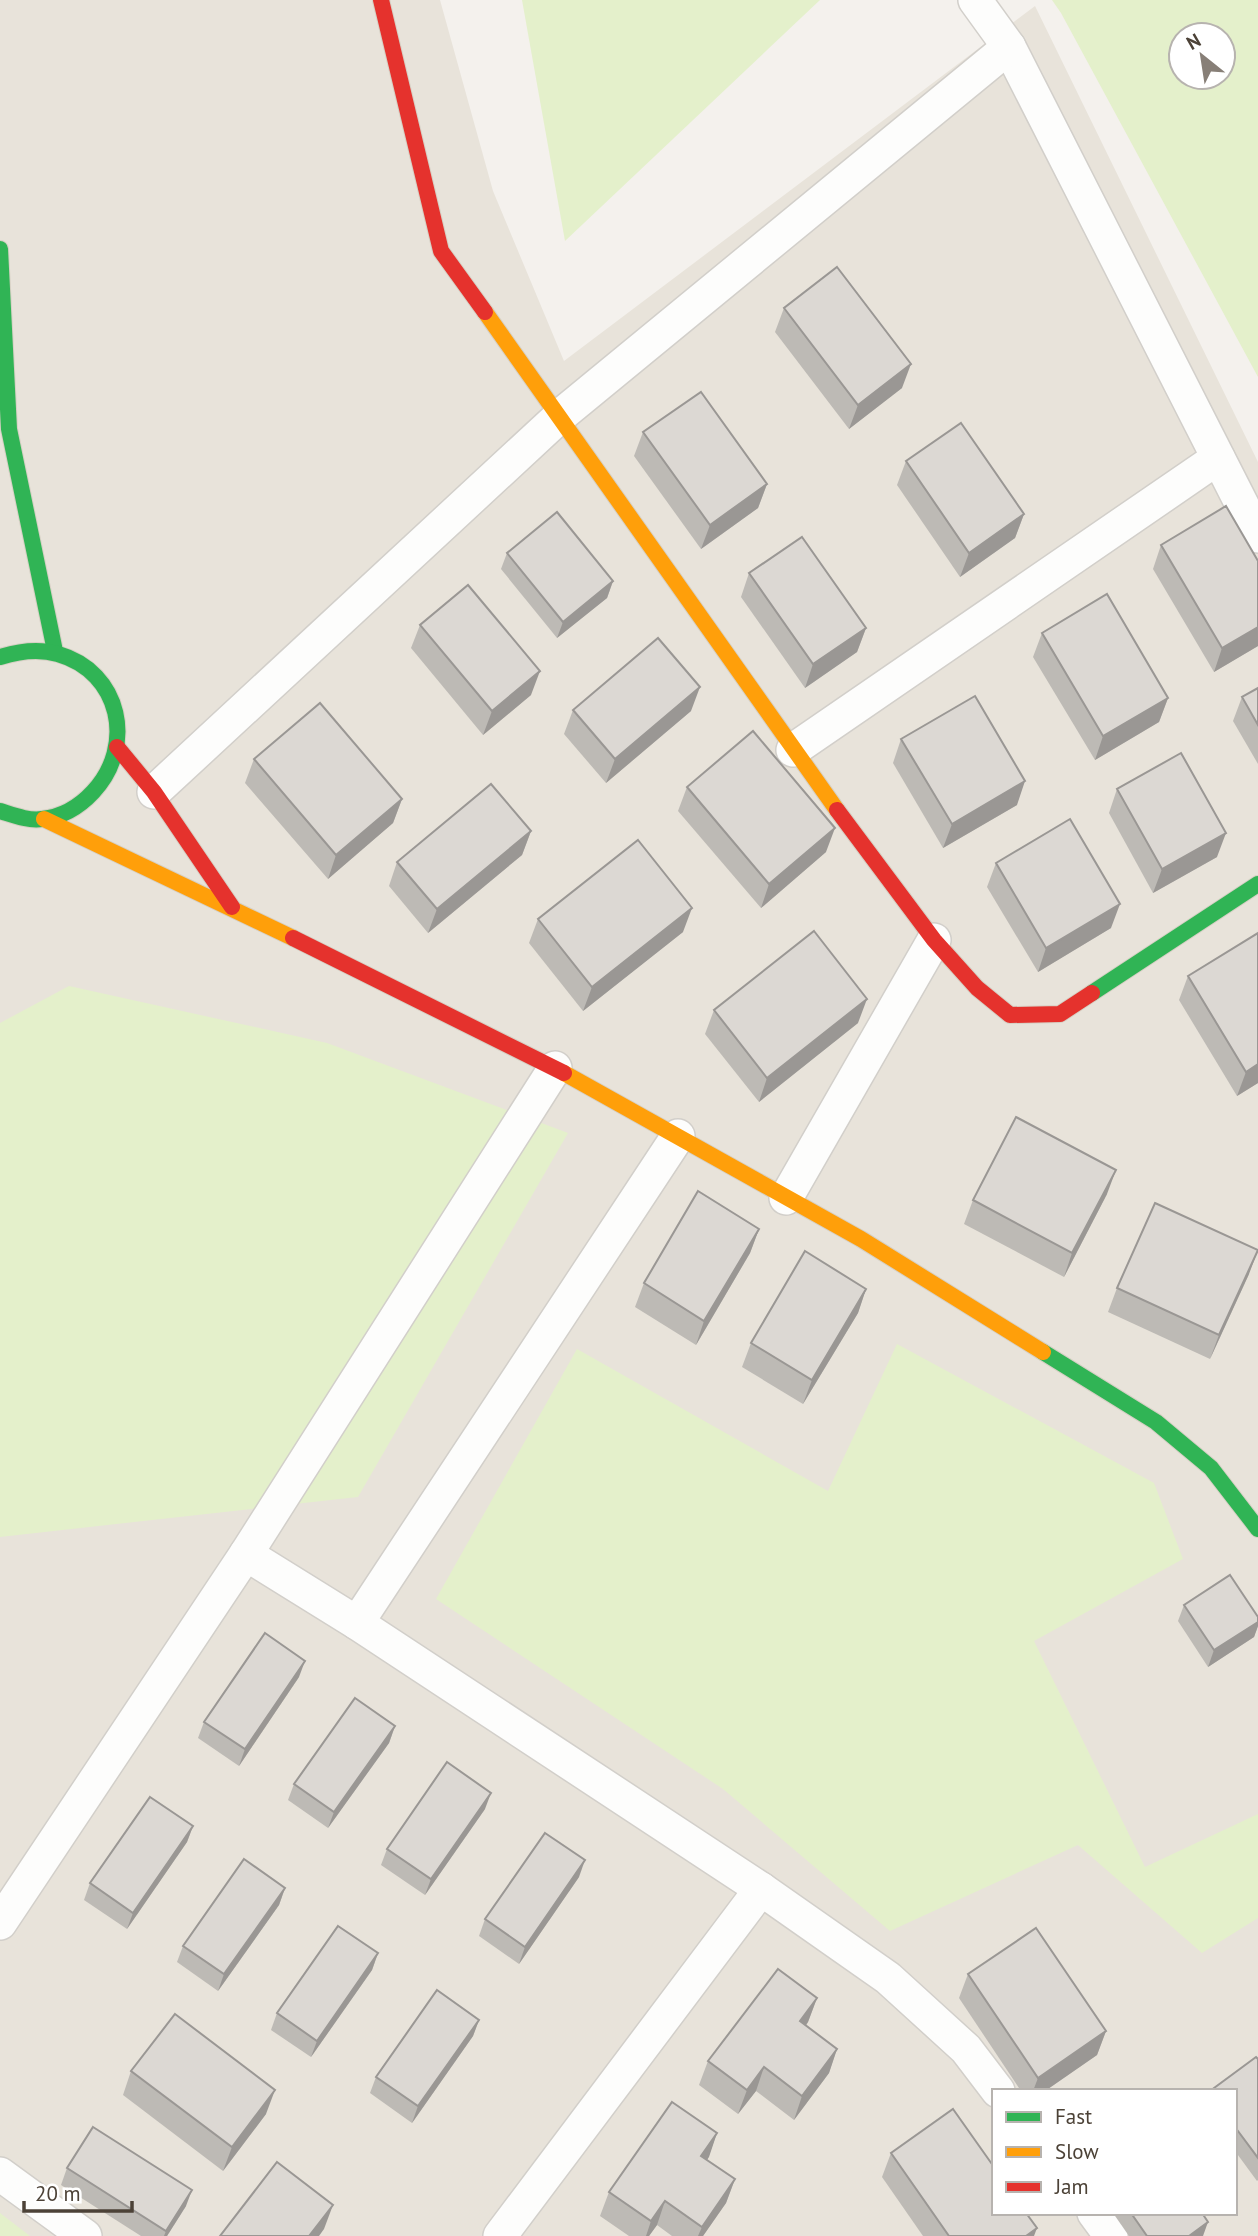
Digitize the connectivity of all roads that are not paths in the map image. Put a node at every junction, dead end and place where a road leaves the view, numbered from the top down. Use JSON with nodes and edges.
{"nodes":[{"id":1,"x":382,"y":0,"type":"edge"},
{"id":2,"x":975,"y":0,"type":"edge"},
{"id":3,"x":1009,"y":47,"type":"junction"},
{"id":4,"x":0,"y":249,"type":"edge"},
{"id":5,"x":560,"y":416,"type":"junction"},
{"id":6,"x":1218,"y":458,"type":"junction"},
{"id":7,"x":1258,"y":536,"type":"edge"},
{"id":8,"x":55,"y":651,"type":"junction"},
{"id":9,"x":0,"y":657,"type":"edge"},
{"id":10,"x":117,"y":747,"type":"junction"},
{"id":11,"x":793,"y":750,"type":"junction"},
{"id":12,"x":154,"y":792,"type":"junction"},
{"id":13,"x":16,"y":820,"type":"edge"},
{"id":14,"x":1258,"y":884,"type":"edge"},
{"id":15,"x":233,"y":908,"type":"junction"},
{"id":16,"x":934,"y":940,"type":"junction"},
{"id":17,"x":555,"y":1068,"type":"junction"},
{"id":18,"x":678,"y":1136,"type":"junction"},
{"id":19,"x":786,"y":1198,"type":"junction"},
{"id":20,"x":1258,"y":1530,"type":"edge"},
{"id":21,"x":246,"y":1554,"type":"junction"},
{"id":22,"x":357,"y":1623,"type":"junction"},
{"id":23,"x":761,"y":1889,"type":"junction"},
{"id":24,"x":0,"y":1923,"type":"edge"},
{"id":25,"x":996,"y":2089,"type":"edge"},
{"id":26,"x":0,"y":2174,"type":"edge"},
{"id":27,"x":1095,"y":2215,"type":"edge"},
{"id":28,"x":85,"y":2236,"type":"edge"},
{"id":29,"x":500,"y":2236,"type":"edge"},
{"id":30,"x":1111,"y":2236,"type":"edge"}],
"edges":[{"from":1,"to":5,"type":"street"},
{"from":2,"to":3,"type":"street"},
{"from":3,"to":5,"type":"street"},
{"from":3,"to":6,"type":"street"},
{"from":4,"to":8,"type":"street"},
{"from":5,"to":11,"type":"street"},
{"from":5,"to":12,"type":"street"},
{"from":6,"to":7,"type":"street"},
{"from":6,"to":11,"type":"street"},
{"from":8,"to":9,"type":"street"},
{"from":8,"to":10,"type":"street"},
{"from":10,"to":12,"type":"street"},
{"from":10,"to":13,"type":"street"},
{"from":11,"to":16,"type":"street"},
{"from":12,"to":15,"type":"street"},
{"from":13,"to":15,"type":"street"},
{"from":14,"to":16,"type":"street"},
{"from":15,"to":17,"type":"street"},
{"from":16,"to":19,"type":"street"},
{"from":17,"to":18,"type":"street"},
{"from":17,"to":21,"type":"street"},
{"from":18,"to":19,"type":"street"},
{"from":18,"to":22,"type":"street"},
{"from":19,"to":20,"type":"street"},
{"from":21,"to":22,"type":"street"},
{"from":21,"to":24,"type":"street"},
{"from":22,"to":23,"type":"street"},
{"from":23,"to":25,"type":"street"},
{"from":23,"to":29,"type":"street"},
{"from":26,"to":28,"type":"street"},
{"from":27,"to":30,"type":"street"}]}
